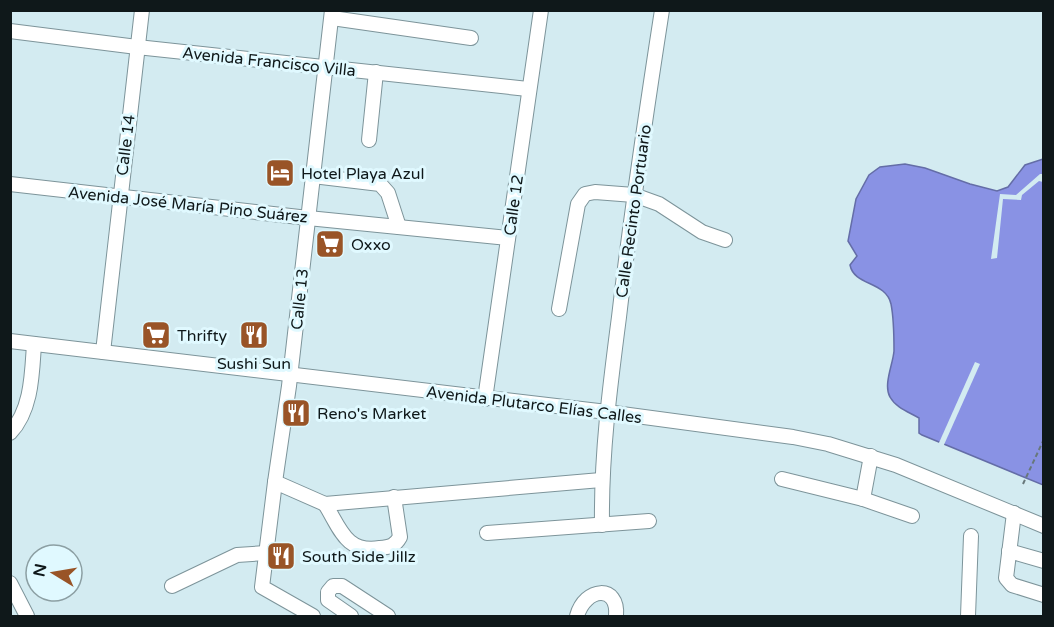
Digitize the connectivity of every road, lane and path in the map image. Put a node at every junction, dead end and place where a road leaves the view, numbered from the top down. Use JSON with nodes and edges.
{"nodes":[{"id":1,"x":142,"y":10,"type":"edge"},
{"id":2,"x":541,"y":10,"type":"edge"},
{"id":3,"x":662,"y":10,"type":"edge"},
{"id":4,"x":332,"y":14,"type":"edge"},
{"id":5,"x":10,"y":31,"type":"edge"},
{"id":6,"x":471,"y":38,"type":"dead end"},
{"id":7,"x":137,"y":47,"type":"junction"},
{"id":8,"x":325,"y":67,"type":"junction"},
{"id":9,"x":376,"y":72,"type":"junction"},
{"id":10,"x":528,"y":89,"type":"junction"},
{"id":11,"x":369,"y":140,"type":"dead end"},
{"id":12,"x":313,"y":176,"type":"junction"},
{"id":13,"x":10,"y":183,"type":"edge"},
{"id":14,"x":634,"y":195,"type":"junction"},
{"id":15,"x":119,"y":197,"type":"junction"},
{"id":16,"x":308,"y":218,"type":"junction"},
{"id":17,"x":399,"y":227,"type":"junction"},
{"id":18,"x":508,"y":238,"type":"junction"},
{"id":19,"x":725,"y":240,"type":"dead end"},
{"id":20,"x":559,"y":309,"type":"dead end"},
{"id":21,"x":10,"y":341,"type":"edge"},
{"id":22,"x":34,"y":344,"type":"junction"},
{"id":23,"x":103,"y":352,"type":"junction"},
{"id":24,"x":290,"y":374,"type":"junction"},
{"id":25,"x":485,"y":399,"type":"junction"},
{"id":26,"x":607,"y":412,"type":"junction"},
{"id":27,"x":10,"y":433,"type":"edge"},
{"id":28,"x":1044,"y":439,"type":"edge"},
{"id":29,"x":871,"y":456,"type":"junction"},
{"id":30,"x":782,"y":479,"type":"dead end"},
{"id":31,"x":601,"y":480,"type":"junction"},
{"id":32,"x":275,"y":482,"type":"junction"},
{"id":33,"x":1023,"y":484,"type":"dead end"},
{"id":34,"x":394,"y":497,"type":"junction"},
{"id":35,"x":863,"y":499,"type":"junction"},
{"id":36,"x":325,"y":504,"type":"junction"},
{"id":37,"x":1014,"y":513,"type":"junction"},
{"id":38,"x":912,"y":516,"type":"dead end"},
{"id":39,"x":650,"y":521,"type":"dead end"},
{"id":40,"x":602,"y":525,"type":"junction"},
{"id":41,"x":1044,"y":526,"type":"edge"},
{"id":42,"x":487,"y":533,"type":"dead end"},
{"id":43,"x":971,"y":536,"type":"dead end"},
{"id":44,"x":1009,"y":551,"type":"junction"},
{"id":45,"x":267,"y":553,"type":"junction"},
{"id":46,"x":1044,"y":561,"type":"edge"},
{"id":47,"x":10,"y":583,"type":"edge"},
{"id":48,"x":172,"y":586,"type":"dead end"},
{"id":49,"x":1044,"y":595,"type":"edge"},
{"id":50,"x":27,"y":616,"type":"edge"},
{"id":51,"x":313,"y":616,"type":"edge"},
{"id":52,"x":351,"y":616,"type":"edge"},
{"id":53,"x":388,"y":616,"type":"edge"},
{"id":54,"x":577,"y":616,"type":"edge"},
{"id":55,"x":616,"y":616,"type":"edge"},
{"id":56,"x":968,"y":616,"type":"edge"}],
"edges":[{"from":1,"to":7,"type":"street","name":"Calle 14"},
{"from":2,"to":10,"type":"street","name":"Calle 12"},
{"from":3,"to":14,"type":"street","name":"Calle Recinto Portuario"},
{"from":4,"to":6,"type":"street"},
{"from":4,"to":8,"type":"street","name":"Calle 13"},
{"from":5,"to":7,"type":"street","name":"Avenida Francisco Villa"},
{"from":7,"to":8,"type":"street","name":"Avenida Francisco Villa"},
{"from":7,"to":15,"type":"street","name":"Calle 14"},
{"from":8,"to":9,"type":"street","name":"Avenida Francisco Villa"},
{"from":8,"to":12,"type":"street","name":"Calle 13"},
{"from":9,"to":10,"type":"street","name":"Avenida Francisco Villa"},
{"from":9,"to":11,"type":"street"},
{"from":10,"to":18,"type":"street","name":"Calle 12"},
{"from":12,"to":16,"type":"street","name":"Calle 13"},
{"from":12,"to":17,"type":"street"},
{"from":13,"to":15,"type":"street","name":"Avenida José María Pino Suárez"},
{"from":14,"to":19,"type":"street"},
{"from":14,"to":20,"type":"street"},
{"from":14,"to":26,"type":"street","name":"Calle Recinto Portuario"},
{"from":15,"to":16,"type":"street","name":"Avenida José María Pino Suárez"},
{"from":15,"to":23,"type":"street","name":"Calle 14"},
{"from":16,"to":17,"type":"street","name":"Avenida José María Pino Suárez"},
{"from":16,"to":24,"type":"street","name":"Calle 13"},
{"from":17,"to":18,"type":"street","name":"Avenida José María Pino Suárez"},
{"from":18,"to":25,"type":"street","name":"Calle 12"},
{"from":21,"to":22,"type":"street","name":"Avenida Plutarco Elías Calles"},
{"from":22,"to":23,"type":"street","name":"Avenida Plutarco Elías Calles"},
{"from":22,"to":27,"type":"street"},
{"from":23,"to":24,"type":"street","name":"Avenida Plutarco Elías Calles"},
{"from":24,"to":25,"type":"street","name":"Avenida Plutarco Elías Calles"},
{"from":24,"to":32,"type":"street","name":"Calle 13"},
{"from":25,"to":26,"type":"street","name":"Avenida Plutarco Elías Calles"},
{"from":26,"to":29,"type":"street","name":"Avenida Plutarco Elías Calles"},
{"from":26,"to":31,"type":"street","name":"Calle Recinto Portuario"},
{"from":28,"to":33,"type":"path"},
{"from":29,"to":35,"type":"street"},
{"from":29,"to":37,"type":"street","name":"Avenida Plutarco Elías Calles"},
{"from":30,"to":35,"type":"street"},
{"from":31,"to":34,"type":"street"},
{"from":31,"to":40,"type":"street","name":"Calle Recinto Portuario"},
{"from":32,"to":36,"type":"street"},
{"from":32,"to":45,"type":"street","name":"Calle 13"},
{"from":34,"to":36,"type":"street"},
{"from":34,"to":36,"type":"street"},
{"from":35,"to":38,"type":"street"},
{"from":37,"to":41,"type":"street","name":"Avenida Plutarco Elías Calles"},
{"from":37,"to":44,"type":"street"},
{"from":39,"to":40,"type":"street"},
{"from":40,"to":42,"type":"street"},
{"from":43,"to":56,"type":"street"},
{"from":44,"to":46,"type":"street"},
{"from":44,"to":49,"type":"street"},
{"from":45,"to":48,"type":"street"},
{"from":45,"to":51,"type":"street","name":"Calle 13"},
{"from":47,"to":50,"type":"street"},
{"from":52,"to":53,"type":"street"},
{"from":54,"to":55,"type":"street"}]}
